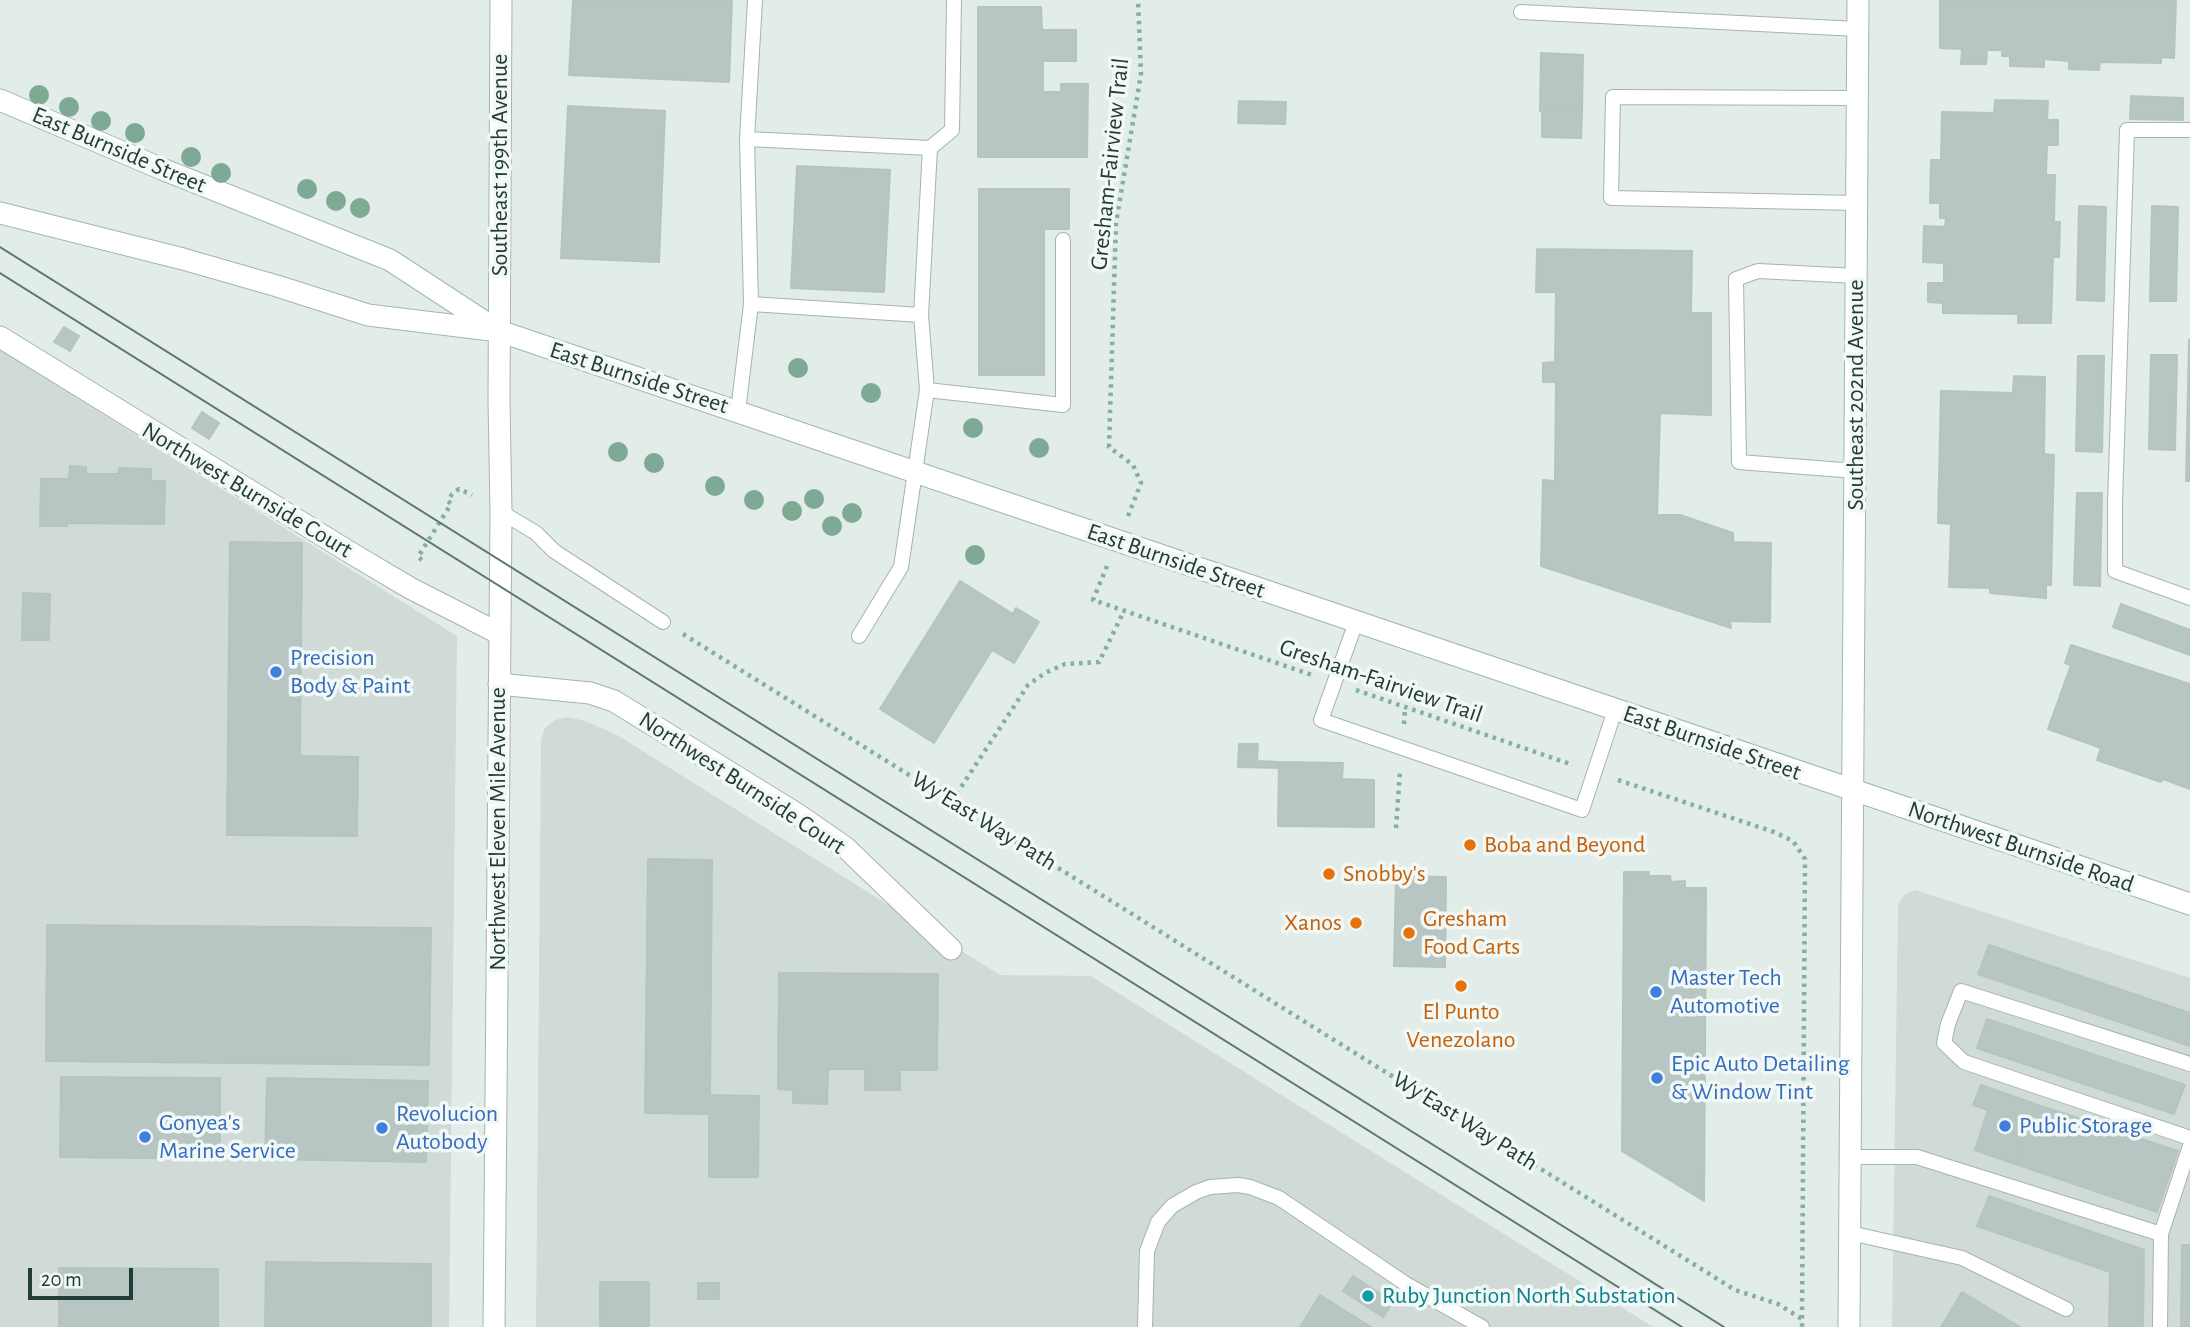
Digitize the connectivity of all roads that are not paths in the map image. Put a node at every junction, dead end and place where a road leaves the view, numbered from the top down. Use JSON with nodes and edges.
{"nodes":[{"id":1,"x":501,"y":0,"type":"edge"},
{"id":2,"x":755,"y":0,"type":"edge"},
{"id":3,"x":954,"y":0,"type":"edge"},
{"id":4,"x":1858,"y":0,"type":"edge"},
{"id":5,"x":1521,"y":12,"type":"dead end"},
{"id":6,"x":1858,"y":29,"type":"junction"},
{"id":7,"x":1857,"y":99,"type":"junction"},
{"id":8,"x":0,"y":100,"type":"edge"},
{"id":9,"x":2190,"y":130,"type":"edge"},
{"id":10,"x":747,"y":139,"type":"junction"},
{"id":11,"x":930,"y":148,"type":"junction"},
{"id":12,"x":1857,"y":203,"type":"junction"},
{"id":13,"x":0,"y":213,"type":"edge"},
{"id":14,"x":1063,"y":240,"type":"dead end"},
{"id":15,"x":1857,"y":276,"type":"junction"},
{"id":16,"x":751,"y":304,"type":"junction"},
{"id":17,"x":920,"y":315,"type":"junction"},
{"id":18,"x":499,"y":331,"type":"junction"},
{"id":19,"x":0,"y":337,"type":"edge"},
{"id":20,"x":927,"y":390,"type":"junction"},
{"id":21,"x":738,"y":411,"type":"junction"},
{"id":22,"x":1856,"y":471,"type":"junction"},
{"id":23,"x":915,"y":472,"type":"junction"},
{"id":24,"x":501,"y":512,"type":"junction"},
{"id":25,"x":2190,"y":598,"type":"edge"},
{"id":26,"x":663,"y":622,"type":"road end"},
{"id":27,"x":1356,"y":622,"type":"junction"},
{"id":28,"x":500,"y":634,"type":"junction"},
{"id":29,"x":859,"y":636,"type":"dead end"},
{"id":30,"x":499,"y":684,"type":"junction"},
{"id":31,"x":1615,"y":710,"type":"junction"},
{"id":32,"x":1852,"y":790,"type":"junction"},
{"id":33,"x":2190,"y":904,"type":"edge"},
{"id":34,"x":951,"y":949,"type":"dead end"},
{"id":35,"x":2190,"y":1064,"type":"edge"},
{"id":36,"x":2190,"y":1138,"type":"edge"},
{"id":37,"x":2190,"y":1146,"type":"edge"},
{"id":38,"x":1850,"y":1157,"type":"junction"},
{"id":39,"x":1850,"y":1233,"type":"junction"},
{"id":40,"x":2161,"y":1234,"type":"junction"},
{"id":41,"x":2066,"y":1309,"type":"dead end"},
{"id":42,"x":494,"y":1327,"type":"edge"},
{"id":43,"x":1145,"y":1327,"type":"edge"},
{"id":44,"x":1482,"y":1327,"type":"edge"},
{"id":45,"x":1849,"y":1327,"type":"edge"},
{"id":46,"x":2160,"y":1327,"type":"edge"}],
"edges":[{"from":1,"to":18,"type":"main road","name":"Southeast 199th Avenue"},
{"from":2,"to":10,"type":"lane"},
{"from":3,"to":11,"type":"lane"},
{"from":4,"to":6,"type":"main road","name":"Southeast 202nd Avenue"},
{"from":5,"to":6,"type":"lane"},
{"from":6,"to":7,"type":"main road","name":"Southeast 202nd Avenue"},
{"from":7,"to":12,"type":"main road","name":"Southeast 202nd Avenue"},
{"from":7,"to":12,"type":"lane"},
{"from":8,"to":18,"type":"main road","name":"East Burnside Street"},
{"from":9,"to":25,"type":"lane"},
{"from":10,"to":11,"type":"lane"},
{"from":10,"to":16,"type":"lane"},
{"from":11,"to":17,"type":"lane"},
{"from":12,"to":15,"type":"main road","name":"Southeast 202nd Avenue"},
{"from":13,"to":18,"type":"main road","name":"East Burnside Street"},
{"from":14,"to":20,"type":"lane"},
{"from":15,"to":22,"type":"main road","name":"Southeast 202nd Avenue"},
{"from":15,"to":22,"type":"lane"},
{"from":16,"to":17,"type":"lane"},
{"from":16,"to":21,"type":"lane"},
{"from":17,"to":20,"type":"lane"},
{"from":18,"to":21,"type":"main road","name":"East Burnside Street"},
{"from":18,"to":24,"type":"main road","name":"Northwest Eleven Mile Avenue"},
{"from":19,"to":28,"type":"main road","name":"Northwest Burnside Court"},
{"from":20,"to":23,"type":"lane"},
{"from":21,"to":23,"type":"main road","name":"East Burnside Street"},
{"from":22,"to":32,"type":"main road","name":"Southeast 202nd Avenue"},
{"from":23,"to":27,"type":"main road","name":"East Burnside Street"},
{"from":23,"to":29,"type":"lane"},
{"from":24,"to":26,"type":"lane"},
{"from":24,"to":28,"type":"main road","name":"Northwest Eleven Mile Avenue"},
{"from":27,"to":31,"type":"main road","name":"East Burnside Street"},
{"from":27,"to":31,"type":"lane"},
{"from":28,"to":30,"type":"main road","name":"Northwest Eleven Mile Avenue"},
{"from":30,"to":34,"type":"main road","name":"Northwest Burnside Court"},
{"from":30,"to":42,"type":"main road","name":"Northwest Eleven Mile Avenue"},
{"from":31,"to":32,"type":"main road","name":"East Burnside Street"},
{"from":32,"to":33,"type":"main road","name":"Northwest Burnside Road"},
{"from":32,"to":38,"type":"main road","name":"Southeast 202nd Avenue"},
{"from":35,"to":36,"type":"lane"},
{"from":37,"to":40,"type":"lane"},
{"from":38,"to":39,"type":"main road","name":"Southeast 202nd Avenue"},
{"from":38,"to":40,"type":"lane"},
{"from":39,"to":41,"type":"lane"},
{"from":39,"to":45,"type":"main road","name":"Southeast 202nd Avenue"},
{"from":40,"to":46,"type":"lane"},
{"from":43,"to":44,"type":"lane"}]}
